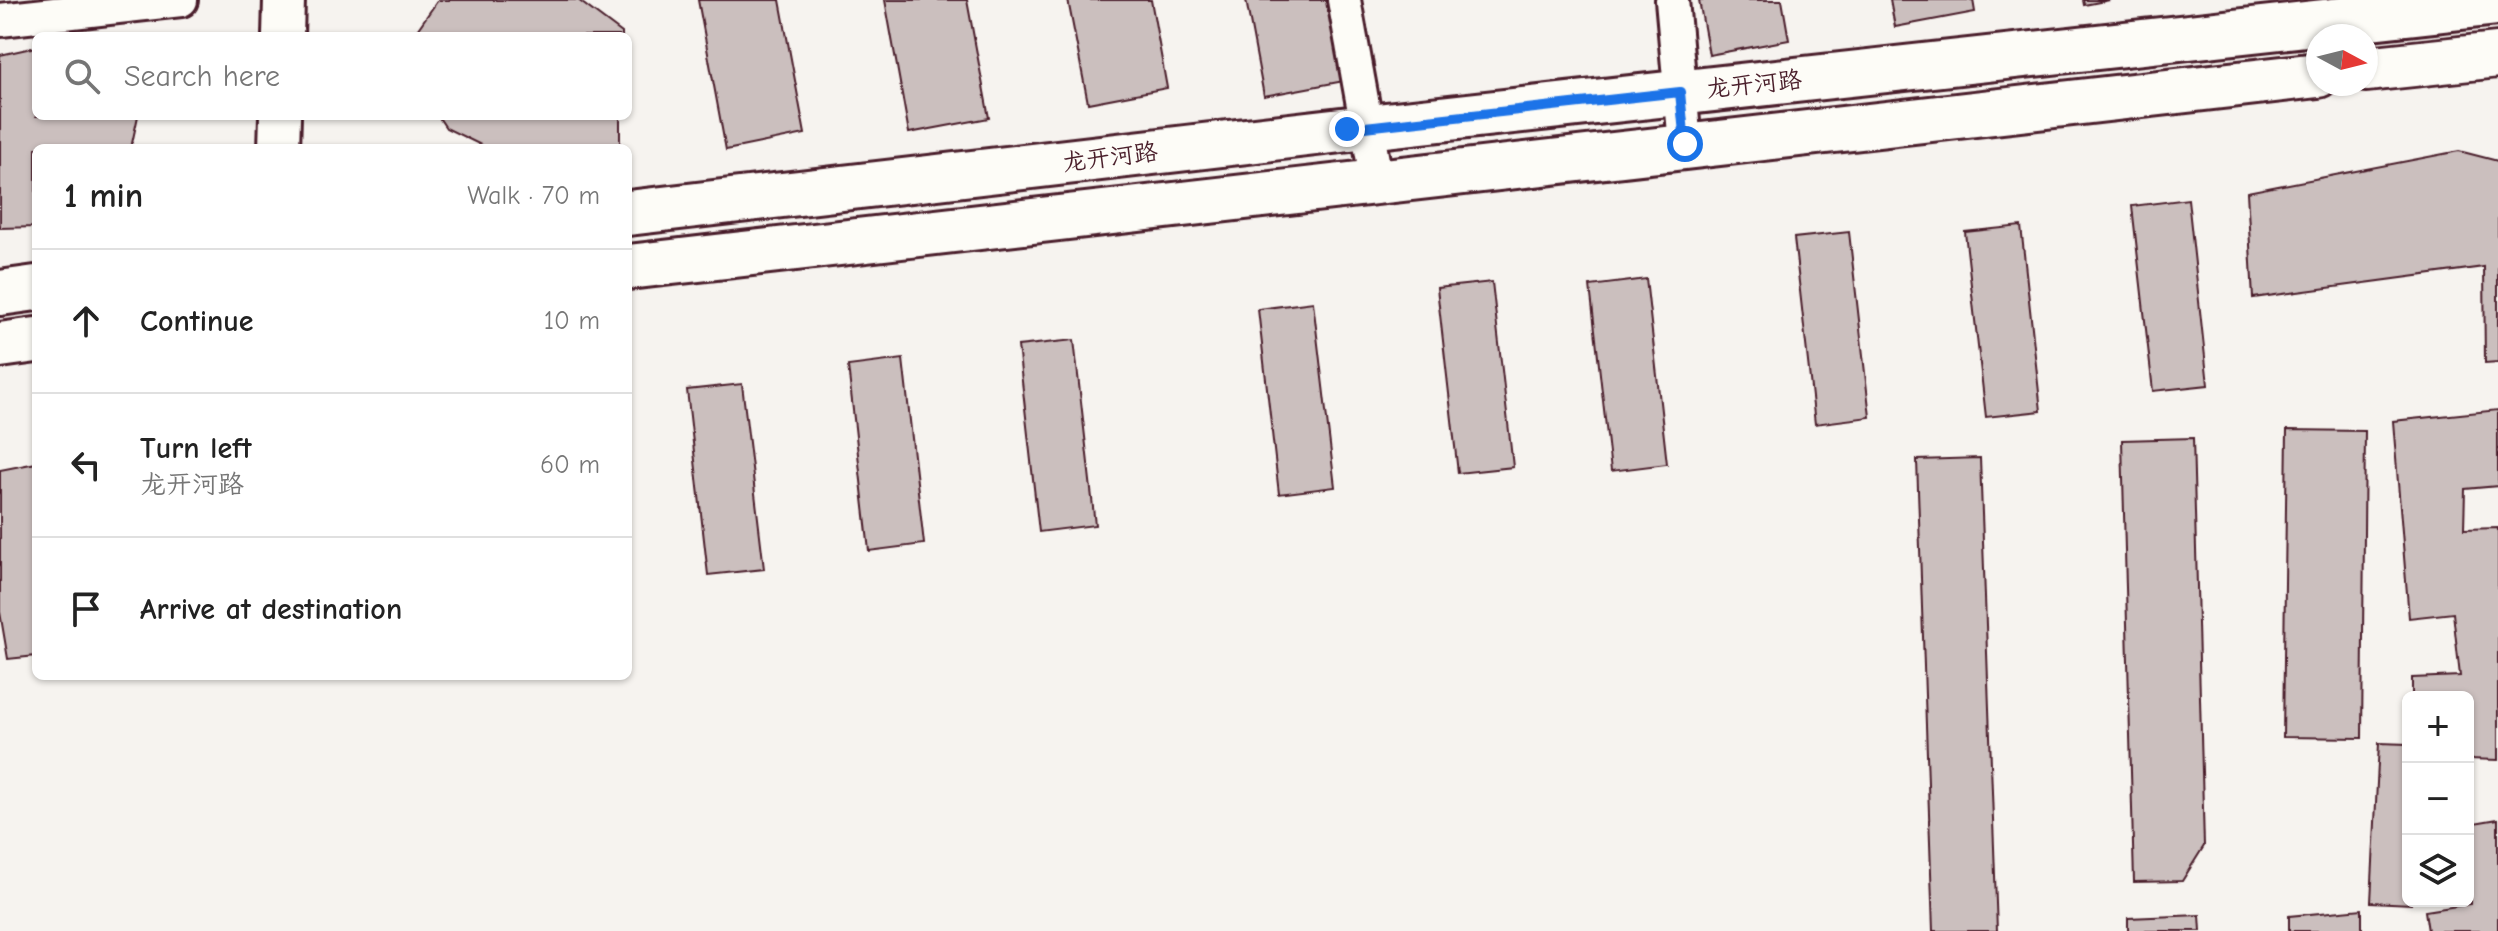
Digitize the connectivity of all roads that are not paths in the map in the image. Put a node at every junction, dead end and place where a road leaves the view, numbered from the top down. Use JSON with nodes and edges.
{"nodes":[{"id":1,"x":181,"y":0,"type":"edge"},
{"id":2,"x":284,"y":0,"type":"edge"},
{"id":3,"x":1344,"y":0,"type":"edge"},
{"id":4,"x":1672,"y":0,"type":"edge"},
{"id":5,"x":2498,"y":3,"type":"edge"},
{"id":6,"x":0,"y":20,"type":"edge"},
{"id":7,"x":283,"y":32,"type":"edge"},
{"id":8,"x":2498,"y":55,"type":"edge"},
{"id":9,"x":2378,"y":68,"type":"edge"},
{"id":10,"x":2306,"y":76,"type":"edge"},
{"id":11,"x":1680,"y":92,"type":"junction"},
{"id":12,"x":280,"y":120,"type":"edge"},
{"id":13,"x":1367,"y":127,"type":"junction"},
{"id":14,"x":279,"y":144,"type":"edge"},
{"id":15,"x":1685,"y":144,"type":"junction"},
{"id":16,"x":1377,"y":183,"type":"junction"},
{"id":17,"x":632,"y":213,"type":"edge"},
{"id":18,"x":632,"y":267,"type":"edge"},
{"id":19,"x":32,"y":289,"type":"edge"},
{"id":20,"x":0,"y":293,"type":"edge"},
{"id":21,"x":32,"y":341,"type":"edge"},
{"id":22,"x":0,"y":345,"type":"edge"}],
"edges":[{"from":1,"to":6,"type":"street"},
{"from":2,"to":7,"type":"street"},
{"from":3,"to":13,"type":"street"},
{"from":4,"to":11,"type":"street"},
{"from":5,"to":11,"type":"main road","name":"龙开河路"},
{"from":8,"to":9,"type":"main road"},
{"from":10,"to":15,"type":"main road"},
{"from":11,"to":13,"type":"main road","name":"龙开河路"},
{"from":11,"to":15,"type":"street"},
{"from":12,"to":14,"type":"street"},
{"from":13,"to":16,"type":"street"},
{"from":13,"to":17,"type":"main road","name":"龙开河路"},
{"from":15,"to":16,"type":"main road"},
{"from":16,"to":18,"type":"main road"},
{"from":19,"to":20,"type":"main road"},
{"from":21,"to":22,"type":"main road"}]}
